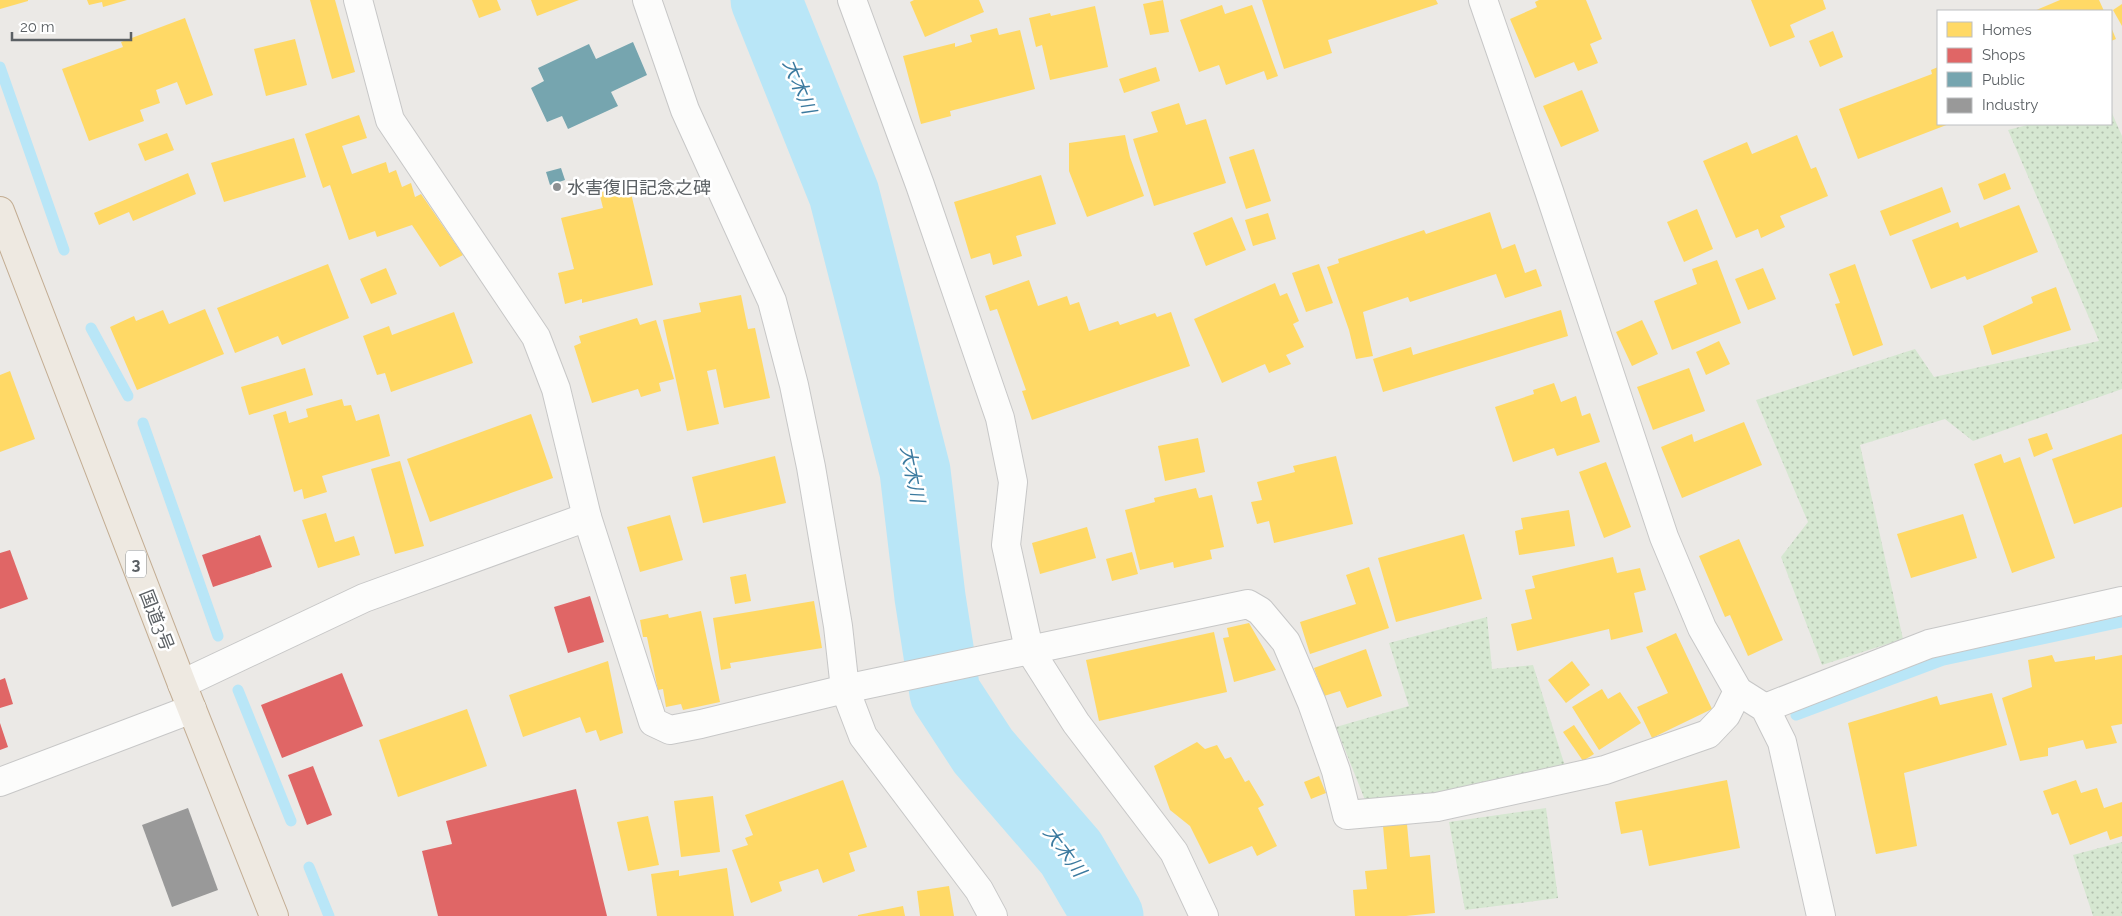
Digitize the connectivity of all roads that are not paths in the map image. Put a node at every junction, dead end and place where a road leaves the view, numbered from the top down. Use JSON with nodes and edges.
{"nodes":[{"id":1,"x":358,"y":0,"type":"edge"},
{"id":2,"x":647,"y":0,"type":"edge"},
{"id":3,"x":852,"y":0,"type":"edge"},
{"id":4,"x":1483,"y":0,"type":"edge"},
{"id":5,"x":0,"y":211,"type":"edge"},
{"id":6,"x":587,"y":518,"type":"junction"},
{"id":7,"x":2122,"y":601,"type":"edge"},
{"id":8,"x":1029,"y":650,"type":"junction"},
{"id":9,"x":182,"y":684,"type":"junction"},
{"id":10,"x":845,"y":689,"type":"junction"},
{"id":11,"x":1738,"y":691,"type":"junction"},
{"id":12,"x":1765,"y":708,"type":"junction"},
{"id":13,"x":192,"y":709,"type":"junction"},
{"id":14,"x":0,"y":782,"type":"edge"},
{"id":15,"x":274,"y":916,"type":"edge"},
{"id":16,"x":992,"y":916,"type":"edge"},
{"id":17,"x":1204,"y":916,"type":"edge"},
{"id":18,"x":1820,"y":916,"type":"edge"}],
"edges":[{"from":1,"to":6,"type":"street"},
{"from":2,"to":10,"type":"street"},
{"from":3,"to":8,"type":"street"},
{"from":4,"to":11,"type":"street"},
{"from":5,"to":9,"type":"highway","name":"国道3号","number":"3"},
{"from":6,"to":9,"type":"street"},
{"from":6,"to":10,"type":"street"},
{"from":7,"to":12,"type":"street"},
{"from":8,"to":10,"type":"street"},
{"from":8,"to":11,"type":"street"},
{"from":8,"to":17,"type":"street"},
{"from":9,"to":13,"type":"highway","name":"国道3号","number":"3"},
{"from":10,"to":16,"type":"street"},
{"from":11,"to":12,"type":"street"},
{"from":12,"to":18,"type":"street"},
{"from":13,"to":14,"type":"street"},
{"from":13,"to":15,"type":"highway","name":"国道3号","number":"3"}]}
